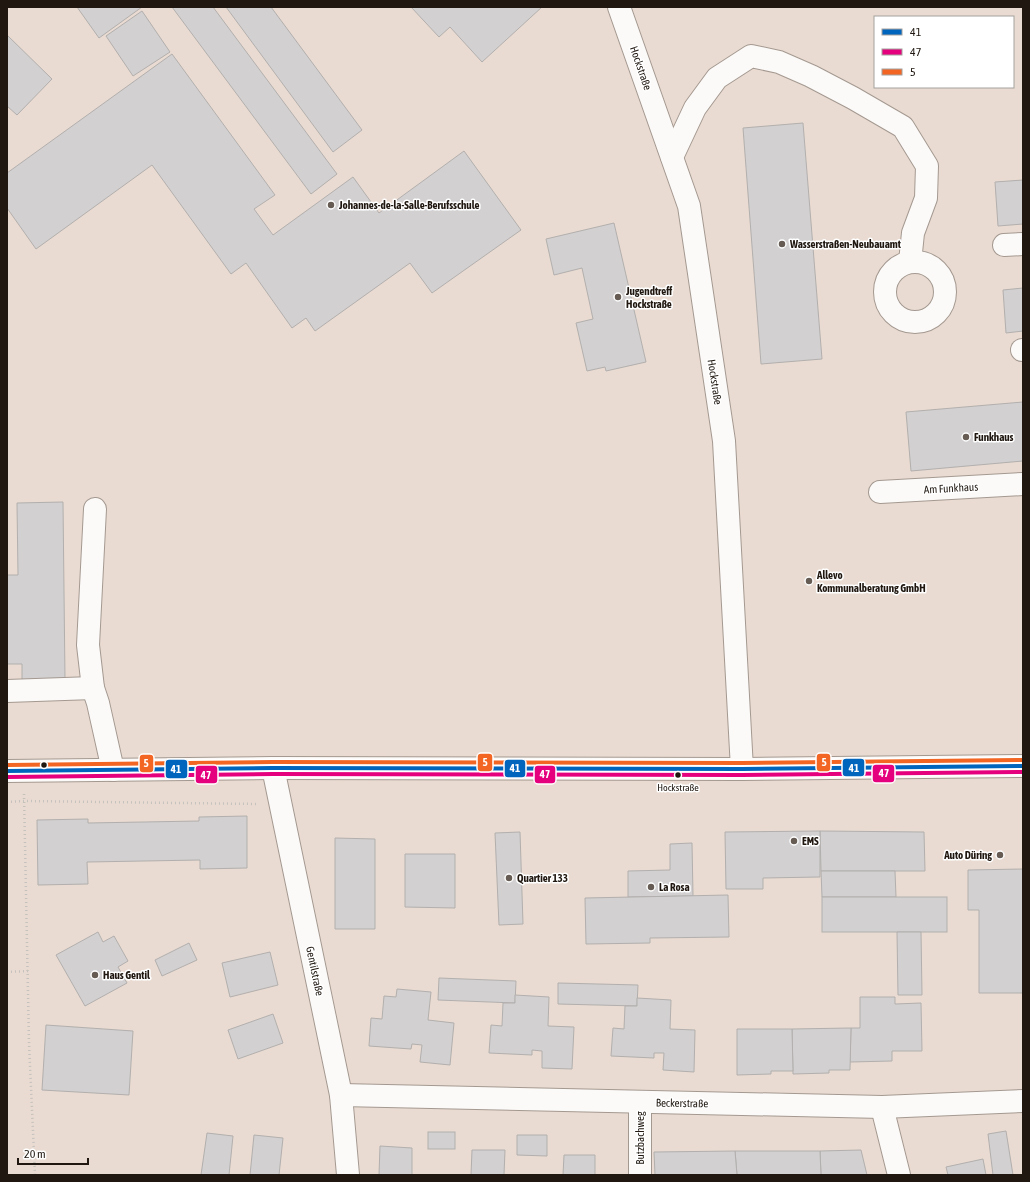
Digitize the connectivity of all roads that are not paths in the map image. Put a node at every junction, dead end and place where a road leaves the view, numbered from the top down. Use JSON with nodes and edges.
{"nodes":[{"id":1,"x":619,"y":7,"type":"edge"},
{"id":2,"x":672,"y":157,"type":"junction"},
{"id":3,"x":910,"y":262,"type":"dead end"},
{"id":4,"x":1023,"y":484,"type":"edge"},
{"id":5,"x":880,"y":492,"type":"dead end"},
{"id":6,"x":95,"y":509,"type":"dead end"},
{"id":7,"x":93,"y":688,"type":"junction"},
{"id":8,"x":7,"y":691,"type":"edge"},
{"id":9,"x":1023,"y":766,"type":"edge"},
{"id":10,"x":273,"y":768,"type":"junction"},
{"id":11,"x":742,"y":769,"type":"junction"},
{"id":12,"x":113,"y":770,"type":"junction"},
{"id":13,"x":7,"y":771,"type":"edge"},
{"id":14,"x":341,"y":1095,"type":"junction"},
{"id":15,"x":1023,"y":1101,"type":"edge"},
{"id":16,"x":640,"y":1102,"type":"junction"},
{"id":17,"x":882,"y":1107,"type":"junction"},
{"id":18,"x":348,"y":1175,"type":"edge"},
{"id":19,"x":640,"y":1175,"type":"edge"},
{"id":20,"x":899,"y":1175,"type":"edge"}],
"edges":[{"from":1,"to":2,"type":"street","name":"Hockstraße"},
{"from":2,"to":3,"type":"street"},
{"from":2,"to":11,"type":"street","name":"Hockstraße"},
{"from":4,"to":5,"type":"street","name":"Am Funkhaus"},
{"from":6,"to":7,"type":"street"},
{"from":7,"to":8,"type":"street"},
{"from":7,"to":12,"type":"street"},
{"from":9,"to":11,"type":"street"},
{"from":10,"to":11,"type":"street"},
{"from":10,"to":12,"type":"street"},
{"from":10,"to":14,"type":"street","name":"Gentilstraße"},
{"from":12,"to":13,"type":"street"},
{"from":14,"to":16,"type":"street","name":"Beckerstraße"},
{"from":14,"to":18,"type":"street","name":"Gentilstraße"},
{"from":15,"to":17,"type":"street","name":"Beckerstraße"},
{"from":16,"to":17,"type":"street","name":"Beckerstraße"},
{"from":16,"to":19,"type":"street","name":"Butzbachweg"},
{"from":17,"to":20,"type":"street"}]}
